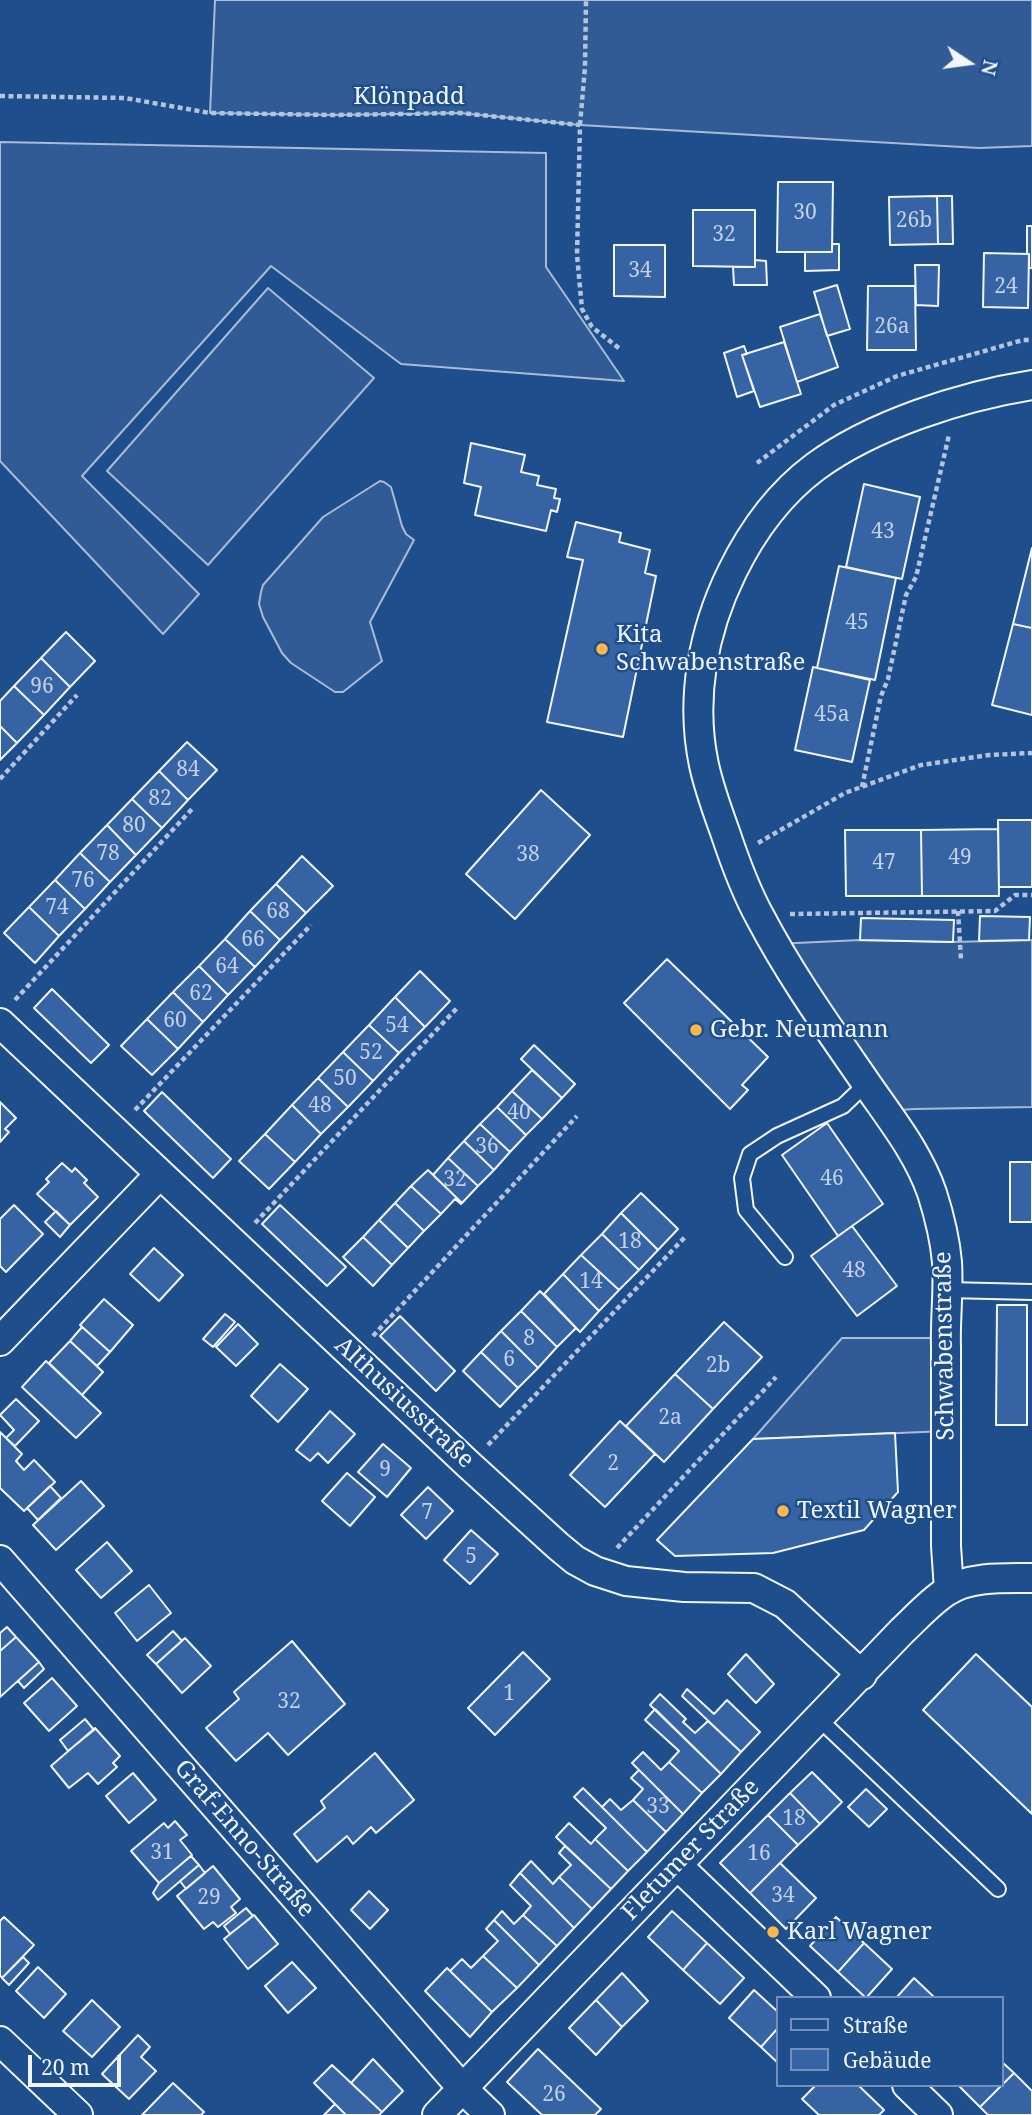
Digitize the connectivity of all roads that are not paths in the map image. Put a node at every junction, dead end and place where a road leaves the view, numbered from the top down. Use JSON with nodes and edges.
{"nodes":[{"id":1,"x":1032,"y":385,"type":"edge"},
{"id":2,"x":4,"y":1015,"type":"edge"},
{"id":3,"x":867,"y":1083,"type":"junction"},
{"id":4,"x":160,"y":1174,"type":"junction"},
{"id":5,"x":785,"y":1256,"type":"dead end"},
{"id":6,"x":947,"y":1290,"type":"junction"},
{"id":7,"x":1032,"y":1292,"type":"edge"},
{"id":8,"x":0,"y":1341,"type":"edge"},
{"id":9,"x":0,"y":1560,"type":"edge"},
{"id":10,"x":1032,"y":1578,"type":"edge"},
{"id":11,"x":949,"y":1590,"type":"junction"},
{"id":12,"x":862,"y":1675,"type":"junction"},
{"id":13,"x":818,"y":1719,"type":"junction"},
{"id":14,"x":677,"y":1865,"type":"junction"},
{"id":15,"x":998,"y":1889,"type":"dead end"},
{"id":16,"x":814,"y":1996,"type":"edge"},
{"id":17,"x":0,"y":2040,"type":"edge"},
{"id":18,"x":909,"y":2087,"type":"edge"},
{"id":19,"x":463,"y":2089,"type":"junction"},
{"id":20,"x":78,"y":2115,"type":"edge"},
{"id":21,"x":437,"y":2115,"type":"edge"},
{"id":22,"x":490,"y":2115,"type":"edge"},
{"id":23,"x":938,"y":2115,"type":"edge"}],
"edges":[{"from":1,"to":3,"type":"street","name":"Schwabenstraße"},
{"from":2,"to":4,"type":"street","name":"Althusiusstraße"},
{"from":3,"to":5,"type":"lane"},
{"from":3,"to":6,"type":"street","name":"Schwabenstraße"},
{"from":4,"to":8,"type":"street"},
{"from":4,"to":12,"type":"street","name":"Althusiusstraße"},
{"from":6,"to":7,"type":"lane"},
{"from":6,"to":11,"type":"street","name":"Schwabenstraße"},
{"from":9,"to":19,"type":"street","name":"Graf-Enno-Straße"},
{"from":10,"to":11,"type":"street"},
{"from":11,"to":12,"type":"street","name":"Fletumer Straße"},
{"from":12,"to":13,"type":"street","name":"Fletumer Straße"},
{"from":13,"to":14,"type":"street","name":"Fletumer Straße"},
{"from":13,"to":15,"type":"lane"},
{"from":14,"to":16,"type":"street"},
{"from":14,"to":19,"type":"street","name":"Fletumer Straße"},
{"from":17,"to":20,"type":"street"},
{"from":18,"to":23,"type":"street"},
{"from":19,"to":21,"type":"street","name":"Fletumer Straße"},
{"from":19,"to":22,"type":"street","name":"Graf-Enno-Straße"}]}
